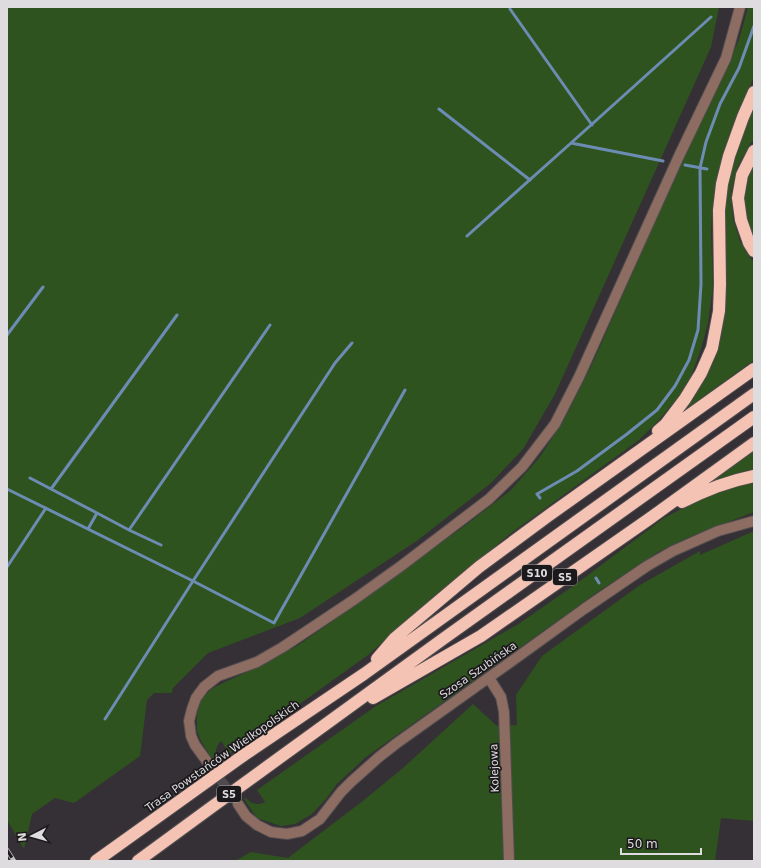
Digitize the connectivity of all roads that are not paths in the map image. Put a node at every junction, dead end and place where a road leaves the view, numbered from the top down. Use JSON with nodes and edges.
{"nodes":[{"id":1,"x":740,"y":7,"type":"edge"},
{"id":2,"x":754,"y":92,"type":"edge"},
{"id":3,"x":754,"y":151,"type":"edge"},
{"id":4,"x":754,"y":250,"type":"edge"},
{"id":5,"x":754,"y":369,"type":"edge"},
{"id":6,"x":754,"y":394,"type":"edge"},
{"id":7,"x":754,"y":417,"type":"edge"},
{"id":8,"x":754,"y":443,"type":"edge"},
{"id":9,"x":638,"y":451,"type":"junction"},
{"id":10,"x":754,"y":476,"type":"edge"},
{"id":11,"x":649,"y":519,"type":"junction"},
{"id":12,"x":754,"y":521,"type":"edge"},
{"id":13,"x":364,"y":674,"type":"junction"},
{"id":14,"x":489,"y":678,"type":"junction"},
{"id":15,"x":320,"y":728,"type":"junction"},
{"id":16,"x":211,"y":767,"type":"tunnel mouth"},
{"id":17,"x":238,"y":804,"type":"tunnel mouth"},
{"id":18,"x":96,"y":861,"type":"edge"},
{"id":19,"x":138,"y":861,"type":"edge"},
{"id":20,"x":509,"y":861,"type":"edge"}],
"edges":[{"from":1,"to":16,"type":"street"},
{"from":2,"to":9,"type":"highway"},
{"from":3,"to":4,"type":"highway"},
{"from":5,"to":9,"type":"highway","number":"S5"},
{"from":6,"to":13,"type":"highway","number":"S10"},
{"from":7,"to":15,"type":"highway","number":"S10"},
{"from":8,"to":11,"type":"highway"},
{"from":9,"to":13,"type":"highway","number":"S5"},
{"from":10,"to":11,"type":"highway","number":"S5"},
{"from":11,"to":15,"type":"highway","number":"S5"},
{"from":12,"to":14,"type":"street","name":"Szosa Szubińska"},
{"from":13,"to":18,"type":"highway","name":"Trasa Powstańców Wielkopolskich","number":"S5"},
{"from":14,"to":17,"type":"street","name":"Szosa Szubińska"},
{"from":14,"to":20,"type":"street","name":"Kolejowa"},
{"from":15,"to":19,"type":"highway","number":"S5"}]}
